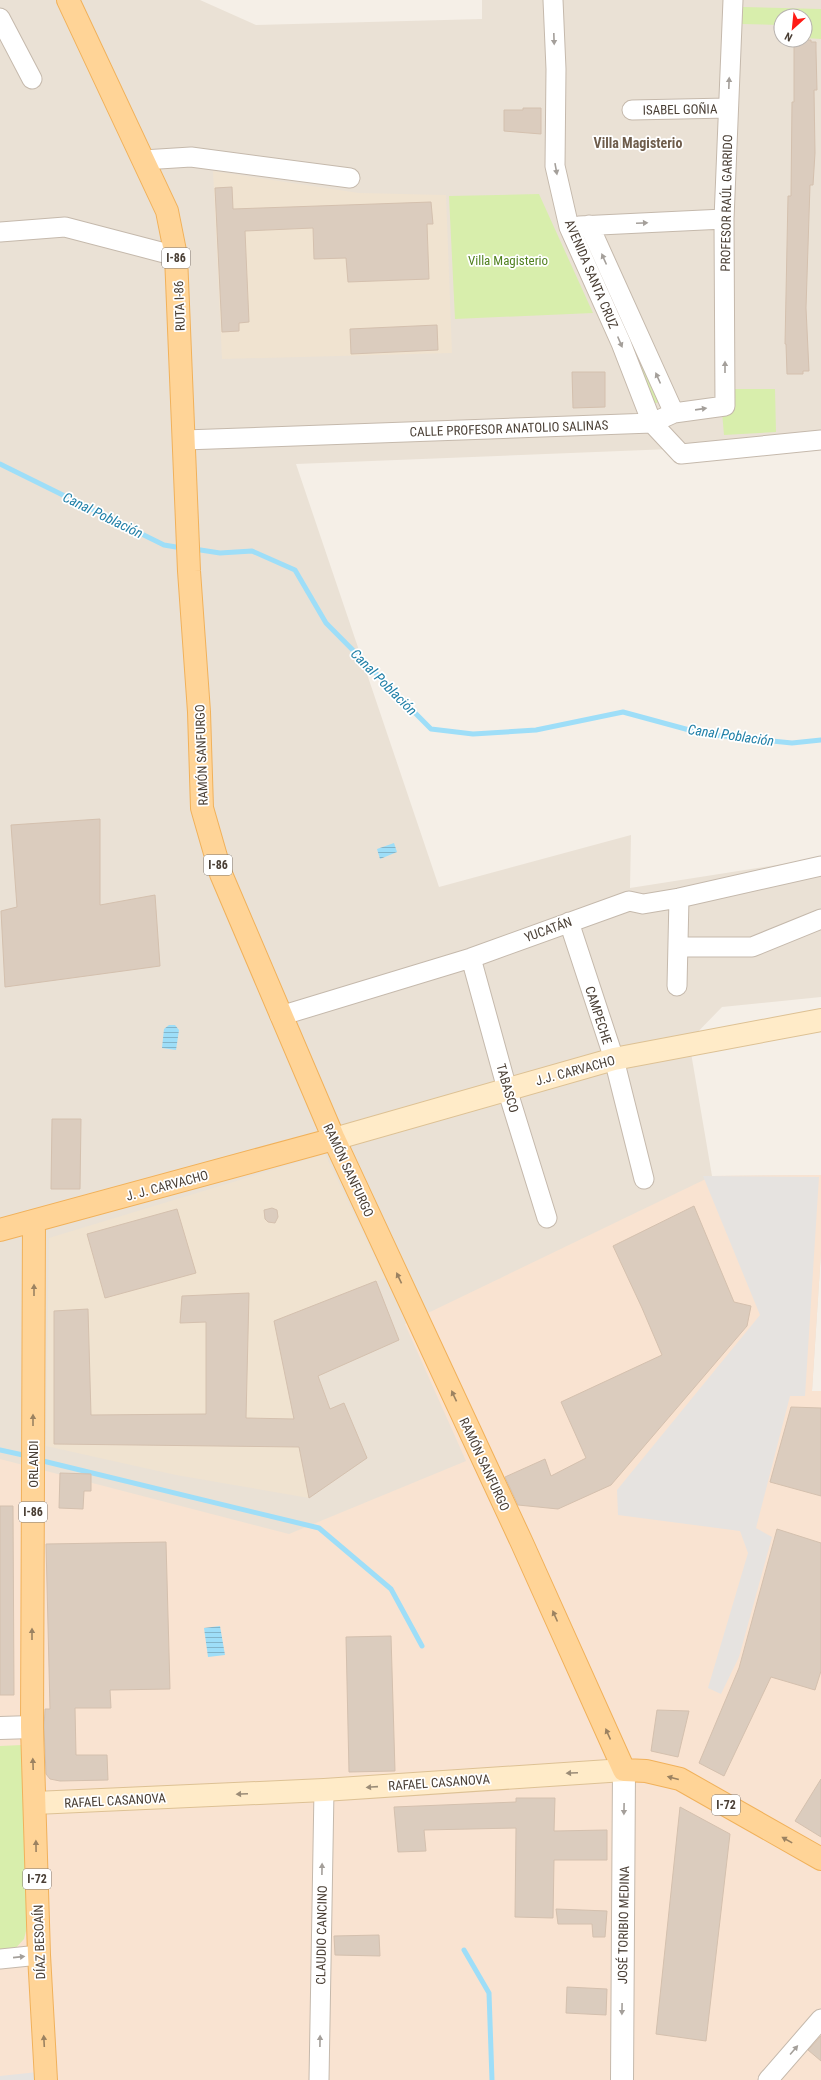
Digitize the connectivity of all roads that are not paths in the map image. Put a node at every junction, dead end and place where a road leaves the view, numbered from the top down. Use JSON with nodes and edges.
{"nodes":[{"id":1,"x":68,"y":0,"type":"edge"},
{"id":2,"x":553,"y":0,"type":"edge"},
{"id":3,"x":733,"y":0,"type":"edge"},
{"id":4,"x":0,"y":18,"type":"edge"},
{"id":5,"x":32,"y":79,"type":"dead end"},
{"id":6,"x":728,"y":108,"type":"junction"},
{"id":7,"x":632,"y":110,"type":"dead end"},
{"id":8,"x":143,"y":160,"type":"junction"},
{"id":9,"x":350,"y":178,"type":"dead end"},
{"id":10,"x":724,"y":219,"type":"junction"},
{"id":11,"x":589,"y":225,"type":"junction"},
{"id":12,"x":569,"y":227,"type":"junction"},
{"id":13,"x":0,"y":232,"type":"edge"},
{"id":14,"x":176,"y":256,"type":"junction"},
{"id":15,"x":674,"y":413,"type":"junction"},
{"id":16,"x":652,"y":423,"type":"junction"},
{"id":17,"x":184,"y":440,"type":"junction"},
{"id":18,"x":821,"y":440,"type":"edge"},
{"id":19,"x":188,"y":540,"type":"joint"},
{"id":20,"x":821,"y":866,"type":"edge"},
{"id":21,"x":679,"y":898,"type":"junction"},
{"id":22,"x":821,"y":919,"type":"edge"},
{"id":23,"x":569,"y":922,"type":"junction"},
{"id":24,"x":680,"y":947,"type":"junction"},
{"id":25,"x":471,"y":958,"type":"junction"},
{"id":26,"x":677,"y":986,"type":"dead end"},
{"id":27,"x":280,"y":1016,"type":"junction"},
{"id":28,"x":821,"y":1020,"type":"edge"},
{"id":29,"x":614,"y":1059,"type":"junction"},
{"id":30,"x":508,"y":1089,"type":"junction"},
{"id":31,"x":334,"y":1139,"type":"junction"},
{"id":32,"x":644,"y":1179,"type":"dead end"},
{"id":33,"x":547,"y":1218,"type":"dead end"},
{"id":34,"x":34,"y":1221,"type":"junction"},
{"id":35,"x":0,"y":1230,"type":"edge"},
{"id":36,"x":32,"y":1727,"type":"junction"},
{"id":37,"x":0,"y":1728,"type":"edge"},
{"id":38,"x":624,"y":1770,"type":"junction"},
{"id":39,"x":324,"y":1790,"type":"junction"},
{"id":40,"x":35,"y":1803,"type":"junction"},
{"id":41,"x":821,"y":1859,"type":"edge"},
{"id":42,"x":39,"y":1955,"type":"junction"},
{"id":43,"x":0,"y":1960,"type":"edge"},
{"id":44,"x":821,"y":2019,"type":"edge"},
{"id":45,"x":46,"y":2080,"type":"edge"},
{"id":46,"x":320,"y":2080,"type":"edge"},
{"id":47,"x":622,"y":2080,"type":"edge"},
{"id":48,"x":768,"y":2080,"type":"edge"}],
"edges":[{"from":1,"to":8,"type":"main road","name":"RUTA I-86","number":"I-86"},
{"from":2,"to":12,"type":"street","name":"AVENIDA SANTA CRUZ","one_way":true},
{"from":6,"to":3,"type":"street","name":"PROFESOR RAÚL GARRIDO","one_way":true},
{"from":4,"to":5,"type":"street"},
{"from":6,"to":7,"type":"street","name":"ISABEL GOÑIA"},
{"from":6,"to":10,"type":"street","name":"PROFESOR RAÚL GARRIDO"},
{"from":8,"to":9,"type":"street"},
{"from":8,"to":14,"type":"main road","name":"RUTA I-86","number":"I-86"},
{"from":11,"to":10,"type":"street","one_way":true},
{"from":15,"to":10,"type":"street","name":"PROFESOR RAÚL GARRIDO","one_way":true},
{"from":11,"to":12,"type":"street"},
{"from":15,"to":11,"type":"street","name":"AVENIDA SANTA CRUZ","one_way":true},
{"from":12,"to":16,"type":"street","name":"AVENIDA SANTA CRUZ","one_way":true},
{"from":13,"to":14,"type":"street"},
{"from":14,"to":17,"type":"main road","name":"RUTA I-86","number":"I-86"},
{"from":15,"to":16,"type":"street"},
{"from":16,"to":17,"type":"street","name":"CALLE PROFESOR ANATOLIO SALINAS"},
{"from":16,"to":18,"type":"street"},
{"from":17,"to":19,"type":"main road","name":"RUTA I-86","number":"I-86"},
{"from":19,"to":27,"type":"main road","name":"RAMÓN SANFURGO","number":"I-86"},
{"from":20,"to":21,"type":"street","name":"YUCATÁN"},
{"from":21,"to":23,"type":"street","name":"YUCATÁN"},
{"from":21,"to":24,"type":"street"},
{"from":22,"to":24,"type":"street"},
{"from":23,"to":25,"type":"street","name":"YUCATÁN"},
{"from":23,"to":29,"type":"street","name":"CAMPECHE"},
{"from":24,"to":26,"type":"street"},
{"from":25,"to":27,"type":"street","name":"YUCATÁN"},
{"from":25,"to":30,"type":"street","name":"TABASCO"},
{"from":27,"to":31,"type":"main road","name":"RAMÓN SANFURGO","number":"I-86"},
{"from":28,"to":29,"type":"main road","name":"J.J. CARVACHO"},
{"from":29,"to":30,"type":"main road","name":"J.J. CARVACHO"},
{"from":29,"to":32,"type":"street","name":"CAMPECHE"},
{"from":30,"to":31,"type":"main road","name":"J.J. CARVACHO"},
{"from":30,"to":33,"type":"street","name":"TABASCO"},
{"from":31,"to":34,"type":"main road","name":"J. J. CARVACHO"},
{"from":38,"to":31,"type":"main road","name":"RAMÓN SANFURGO","one_way":true},
{"from":34,"to":35,"type":"main road","name":"J. J. CARVACHO"},
{"from":36,"to":34,"type":"main road","name":"ORLANDI","number":"I-86","one_way":true},
{"from":36,"to":37,"type":"street"},
{"from":40,"to":36,"type":"main road","name":"ORLANDI","number":"I-86","one_way":true},
{"from":38,"to":39,"type":"main road","name":"RAFAEL CASANOVA","number":"I-72","one_way":true},
{"from":41,"to":38,"type":"main road","name":"RAFAEL CASANOVA","number":"I-72","one_way":true},
{"from":38,"to":47,"type":"street","name":"JOSÉ TORIBIO MEDINA","one_way":true},
{"from":39,"to":40,"type":"main road","name":"RAFAEL CASANOVA","number":"I-72","one_way":true},
{"from":46,"to":39,"type":"street","name":"CLAUDIO CANCINO","one_way":true},
{"from":42,"to":40,"type":"main road","name":"DÍAZ BESOAÍN","number":"I-72","one_way":true},
{"from":43,"to":42,"type":"street","one_way":true},
{"from":45,"to":42,"type":"main road","name":"DÍAZ BESOAÍN","one_way":true},
{"from":48,"to":44,"type":"street","one_way":true}]}
